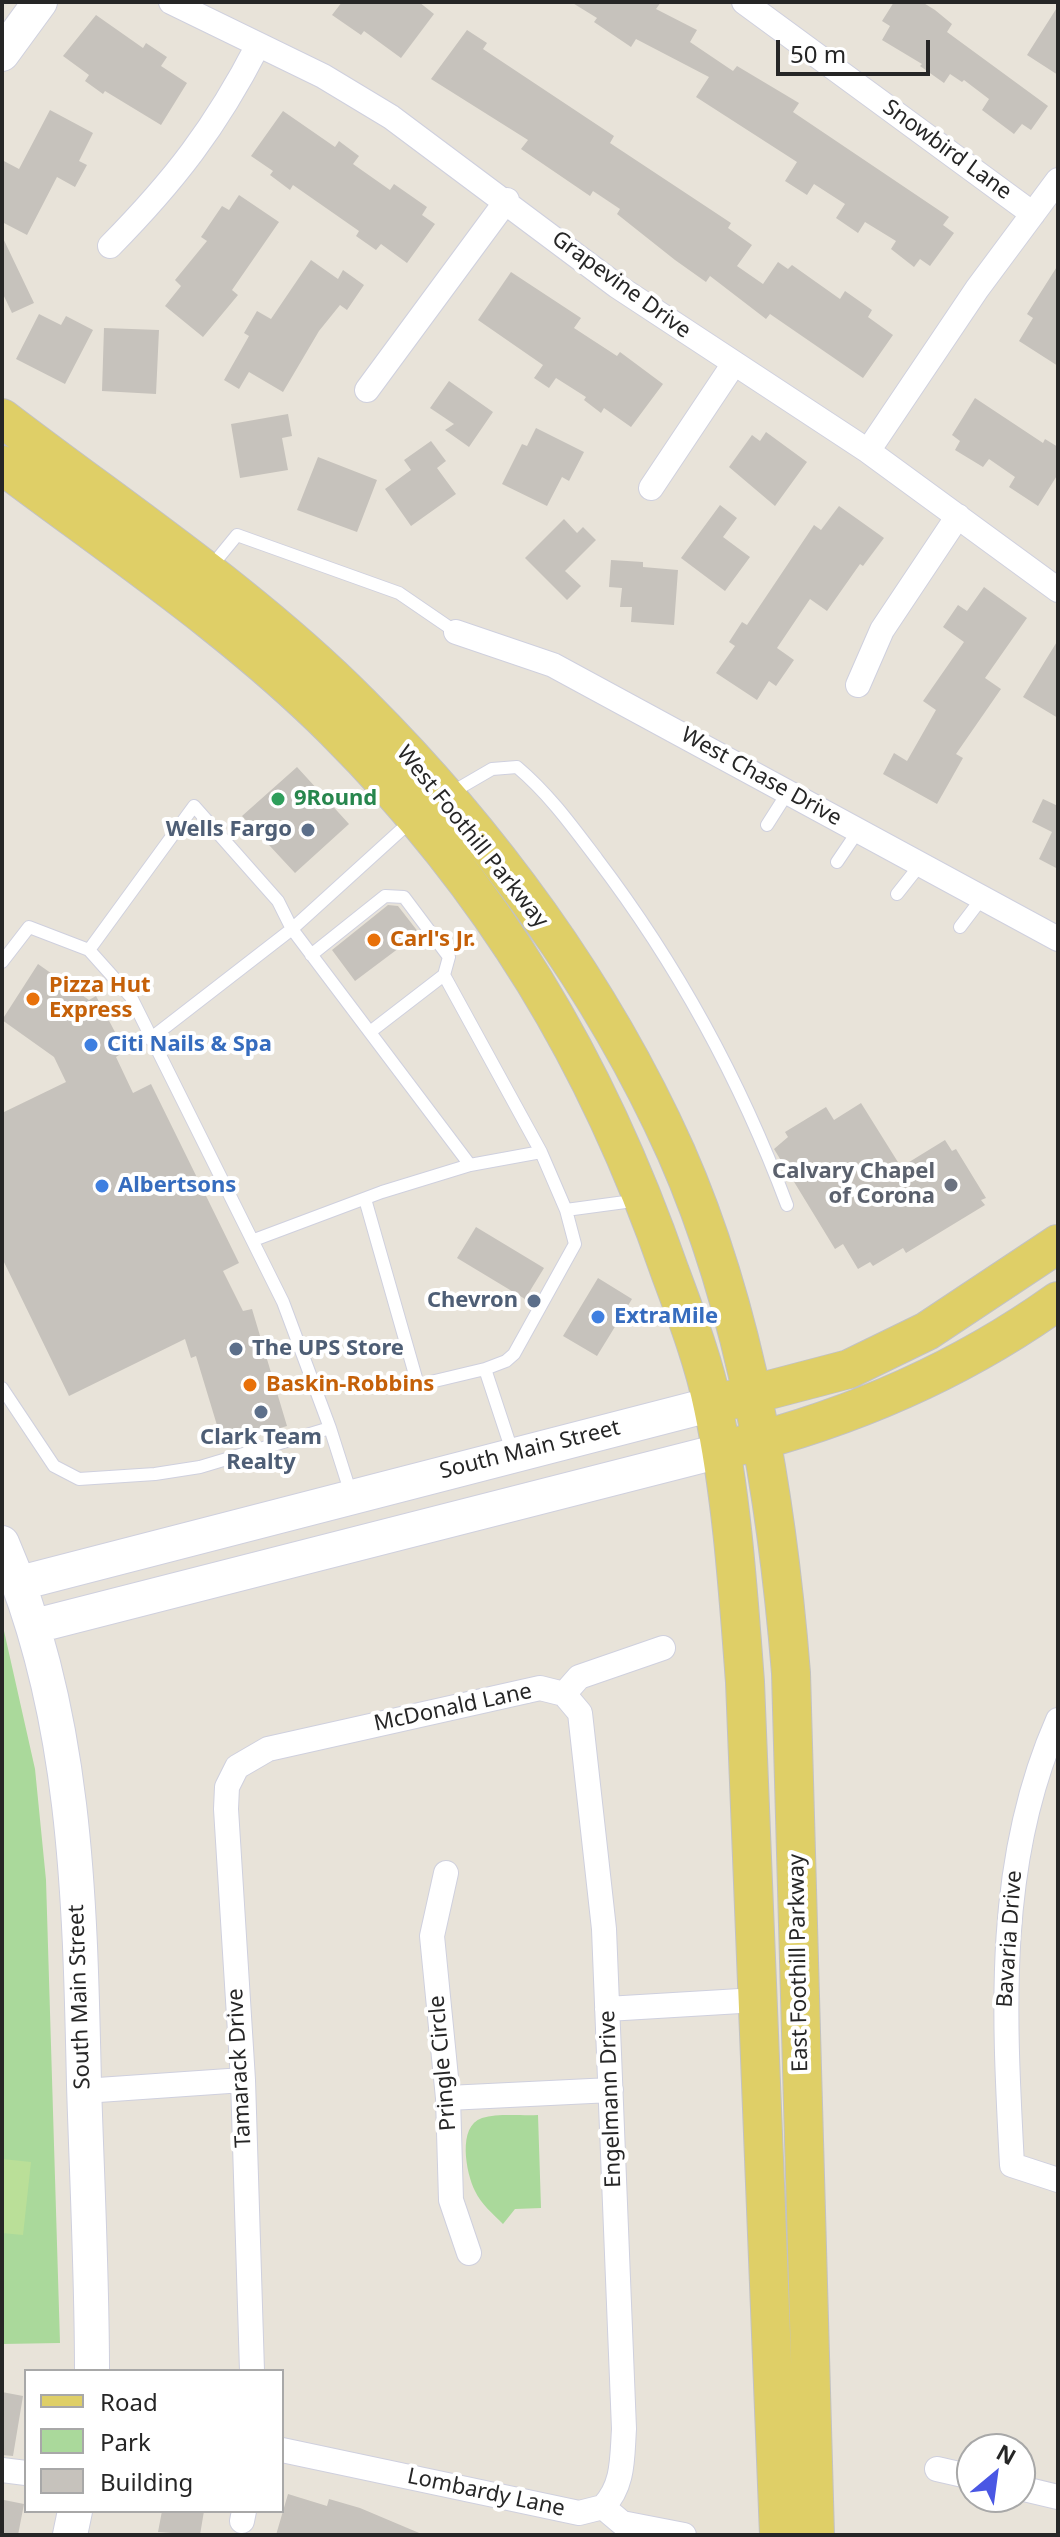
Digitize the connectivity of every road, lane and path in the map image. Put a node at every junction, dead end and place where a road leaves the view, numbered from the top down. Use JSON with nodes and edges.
{"nodes":[{"id":1,"x":40,"y":2,"type":"edge"},
{"id":2,"x":171,"y":2,"type":"edge"},
{"id":3,"x":744,"y":2,"type":"edge"},
{"id":4,"x":258,"y":45,"type":"junction"},
{"id":5,"x":2,"y":54,"type":"edge"},
{"id":6,"x":1058,"y":180,"type":"edge"},
{"id":7,"x":507,"y":200,"type":"junction"},
{"id":8,"x":1033,"y":214,"type":"junction"},
{"id":9,"x":110,"y":246,"type":"dead end"},
{"id":10,"x":733,"y":365,"type":"junction"},
{"id":11,"x":367,"y":390,"type":"dead end"},
{"id":12,"x":2,"y":418,"type":"edge"},
{"id":13,"x":868,"y":451,"type":"junction"},
{"id":14,"x":2,"y":465,"type":"edge"},
{"id":15,"x":651,"y":488,"type":"dead end"},
{"id":16,"x":958,"y":516,"type":"junction"},
{"id":17,"x":205,"y":574,"type":"junction"},
{"id":18,"x":1058,"y":590,"type":"edge"},
{"id":19,"x":456,"y":632,"type":"joint"},
{"id":20,"x":858,"y":685,"type":"dead end"},
{"id":21,"x":788,"y":792,"type":"junction"},
{"id":22,"x":431,"y":806,"type":"junction"},
{"id":23,"x":767,"y":825,"type":"dead end"},
{"id":24,"x":858,"y":831,"type":"junction"},
{"id":25,"x":837,"y":862,"type":"dead end"},
{"id":26,"x":920,"y":865,"type":"junction"},
{"id":27,"x":897,"y":894,"type":"dead end"},
{"id":28,"x":982,"y":898,"type":"junction"},
{"id":29,"x":960,"y":927,"type":"dead end"},
{"id":30,"x":292,"y":929,"type":"junction"},
{"id":31,"x":1058,"y":939,"type":"edge"},
{"id":32,"x":89,"y":950,"type":"junction"},
{"id":33,"x":311,"y":955,"type":"junction"},
{"id":34,"x":2,"y":962,"type":"edge"},
{"id":35,"x":444,"y":975,"type":"junction"},
{"id":36,"x":370,"y":1032,"type":"junction"},
{"id":37,"x":150,"y":1039,"type":"junction"},
{"id":38,"x":541,"y":1152,"type":"junction"},
{"id":39,"x":470,"y":1165,"type":"junction"},
{"id":40,"x":365,"y":1199,"type":"junction"},
{"id":41,"x":643,"y":1199,"type":"junction"},
{"id":42,"x":787,"y":1205,"type":"dead end"},
{"id":43,"x":566,"y":1210,"type":"junction"},
{"id":44,"x":254,"y":1240,"type":"junction"},
{"id":45,"x":1058,"y":1244,"type":"edge"},
{"id":46,"x":1058,"y":1301,"type":"edge"},
{"id":47,"x":485,"y":1369,"type":"junction"},
{"id":48,"x":2,"y":1388,"type":"edge"},
{"id":49,"x":750,"y":1395,"type":"junction"},
{"id":50,"x":713,"y":1404,"type":"junction"},
{"id":51,"x":330,"y":1428,"type":"junction"},
{"id":52,"x":760,"y":1441,"type":"junction"},
{"id":53,"x":720,"y":1451,"type":"junction"},
{"id":54,"x":513,"y":1454,"type":"junction"},
{"id":55,"x":351,"y":1495,"type":"junction"},
{"id":56,"x":2,"y":1543,"type":"edge"},
{"id":57,"x":274,"y":1563,"type":"junction"},
{"id":58,"x":20,"y":1583,"type":"junction"},
{"id":59,"x":35,"y":1626,"type":"junction"},
{"id":60,"x":663,"y":1648,"type":"dead end"},
{"id":61,"x":564,"y":1694,"type":"junction"},
{"id":62,"x":1058,"y":1720,"type":"edge"},
{"id":63,"x":237,"y":1767,"type":"joint"},
{"id":64,"x":446,"y":1873,"type":"dead end"},
{"id":65,"x":757,"y":2000,"type":"junction"},
{"id":66,"x":607,"y":2009,"type":"junction"},
{"id":67,"x":243,"y":2080,"type":"junction"},
{"id":68,"x":611,"y":2090,"type":"junction"},
{"id":69,"x":84,"y":2091,"type":"junction"},
{"id":70,"x":448,"y":2098,"type":"junction"},
{"id":71,"x":1058,"y":2180,"type":"edge"},
{"id":72,"x":806,"y":2252,"type":"junction"},
{"id":73,"x":469,"y":2253,"type":"dead end"},
{"id":74,"x":92,"y":2369,"type":"edge"},
{"id":75,"x":252,"y":2369,"type":"edge"},
{"id":76,"x":284,"y":2450,"type":"edge"},
{"id":77,"x":937,"y":2469,"type":"dead end"},
{"id":78,"x":2,"y":2470,"type":"edge"},
{"id":79,"x":24,"y":2473,"type":"edge"},
{"id":80,"x":956,"y":2473,"type":"edge"},
{"id":81,"x":1036,"y":2492,"type":"edge"},
{"id":82,"x":1058,"y":2497,"type":"edge"},
{"id":83,"x":603,"y":2507,"type":"junction"},
{"id":84,"x":75,"y":2513,"type":"edge"},
{"id":85,"x":70,"y":2535,"type":"edge"},
{"id":86,"x":684,"y":2535,"type":"edge"},
{"id":87,"x":779,"y":2535,"type":"edge"},
{"id":88,"x":815,"y":2535,"type":"edge"}],
"edges":[{"from":1,"to":5,"type":"main road"},
{"from":2,"to":4,"type":"street","name":"Grapevine Drive"},
{"from":3,"to":8,"type":"street","name":"Snowbird Lane"},
{"from":4,"to":7,"type":"street","name":"Grapevine Drive"},
{"from":4,"to":9,"type":"street"},
{"from":6,"to":8,"type":"street"},
{"from":7,"to":10,"type":"street","name":"Grapevine Drive"},
{"from":7,"to":11,"type":"street"},
{"from":8,"to":13,"type":"street"},
{"from":10,"to":13,"type":"street","name":"Grapevine Drive"},
{"from":10,"to":15,"type":"street"},
{"from":12,"to":17,"type":"main road","name":"West Foothill Parkway"},
{"from":13,"to":16,"type":"street","name":"Grapevine Drive"},
{"from":14,"to":22,"type":"main road","name":"West Foothill Parkway"},
{"from":16,"to":18,"type":"street","name":"Grapevine Drive"},
{"from":16,"to":20,"type":"street"},
{"from":17,"to":19,"type":"lane"},
{"from":17,"to":22,"type":"main road","name":"West Foothill Parkway"},
{"from":19,"to":21,"type":"street","name":"West Chase Drive"},
{"from":21,"to":23,"type":"lane"},
{"from":21,"to":24,"type":"street","name":"West Chase Drive"},
{"from":22,"to":30,"type":"lane"},
{"from":22,"to":41,"type":"main road","name":"West Foothill Parkway"},
{"from":22,"to":42,"type":"lane"},
{"from":22,"to":49,"type":"main road","name":"West Foothill Parkway"},
{"from":24,"to":25,"type":"lane"},
{"from":24,"to":26,"type":"street","name":"West Chase Drive"},
{"from":26,"to":27,"type":"lane"},
{"from":26,"to":28,"type":"street","name":"West Chase Drive"},
{"from":28,"to":29,"type":"lane"},
{"from":28,"to":31,"type":"street","name":"West Chase Drive"},
{"from":30,"to":32,"type":"lane"},
{"from":30,"to":33,"type":"lane"},
{"from":30,"to":37,"type":"lane"},
{"from":32,"to":34,"type":"lane"},
{"from":32,"to":37,"type":"lane"},
{"from":33,"to":35,"type":"lane"},
{"from":33,"to":36,"type":"lane"},
{"from":35,"to":36,"type":"lane"},
{"from":35,"to":38,"type":"lane"},
{"from":36,"to":39,"type":"lane"},
{"from":37,"to":44,"type":"lane"},
{"from":38,"to":39,"type":"lane"},
{"from":38,"to":43,"type":"lane"},
{"from":39,"to":40,"type":"lane"},
{"from":40,"to":44,"type":"lane"},
{"from":40,"to":47,"type":"lane"},
{"from":41,"to":43,"type":"lane"},
{"from":41,"to":50,"type":"main road","name":"West Foothill Parkway"},
{"from":43,"to":47,"type":"lane"},
{"from":44,"to":51,"type":"lane"},
{"from":45,"to":49,"type":"main road","name":"South Main Street"},
{"from":46,"to":52,"type":"main road"},
{"from":47,"to":54,"type":"lane"},
{"from":48,"to":51,"type":"lane"},
{"from":49,"to":50,"type":"main road","name":"South Main Street"},
{"from":49,"to":52,"type":"main road","name":"East Foothill Parkway"},
{"from":50,"to":53,"type":"main road","name":"East Foothill Parkway"},
{"from":50,"to":54,"type":"main road","name":"South Main Street"},
{"from":51,"to":55,"type":"lane"},
{"from":52,"to":53,"type":"main road"},
{"from":52,"to":72,"type":"main road","name":"East Foothill Parkway"},
{"from":53,"to":57,"type":"main road"},
{"from":53,"to":65,"type":"main road","name":"East Foothill Parkway"},
{"from":54,"to":55,"type":"main road","name":"South Main Street"},
{"from":55,"to":57,"type":"main road"},
{"from":55,"to":58,"type":"main road","name":"South Main Street"},
{"from":56,"to":58,"type":"main road"},
{"from":57,"to":59,"type":"main road"},
{"from":58,"to":59,"type":"main road","name":"South Main Street"},
{"from":59,"to":69,"type":"main road","name":"South Main Street"},
{"from":60,"to":61,"type":"street","name":"McDonald Lane"},
{"from":61,"to":63,"type":"street","name":"McDonald Lane"},
{"from":61,"to":66,"type":"street","name":"Engelmann Drive"},
{"from":62,"to":71,"type":"street","name":"Bavaria Drive"},
{"from":63,"to":67,"type":"street","name":"Tamarack Drive"},
{"from":64,"to":70,"type":"street","name":"Pringle Circle"},
{"from":65,"to":66,"type":"street"},
{"from":65,"to":72,"type":"main road"},
{"from":65,"to":87,"type":"main road","name":"East Foothill Parkway"},
{"from":66,"to":68,"type":"street","name":"Engelmann Drive"},
{"from":67,"to":69,"type":"street"},
{"from":67,"to":75,"type":"street","name":"Tamarack Drive"},
{"from":68,"to":70,"type":"street"},
{"from":68,"to":83,"type":"street","name":"Engelmann Drive"},
{"from":69,"to":74,"type":"main road","name":"South Main Street"},
{"from":70,"to":73,"type":"street","name":"Pringle Circle"},
{"from":72,"to":88,"type":"main road","name":"East Foothill Parkway"},
{"from":76,"to":83,"type":"street","name":"Lombardy Lane"},
{"from":77,"to":80,"type":"street"},
{"from":78,"to":79,"type":"street"},
{"from":81,"to":82,"type":"street"},
{"from":83,"to":86,"type":"street"},
{"from":84,"to":85,"type":"main road"}]}
